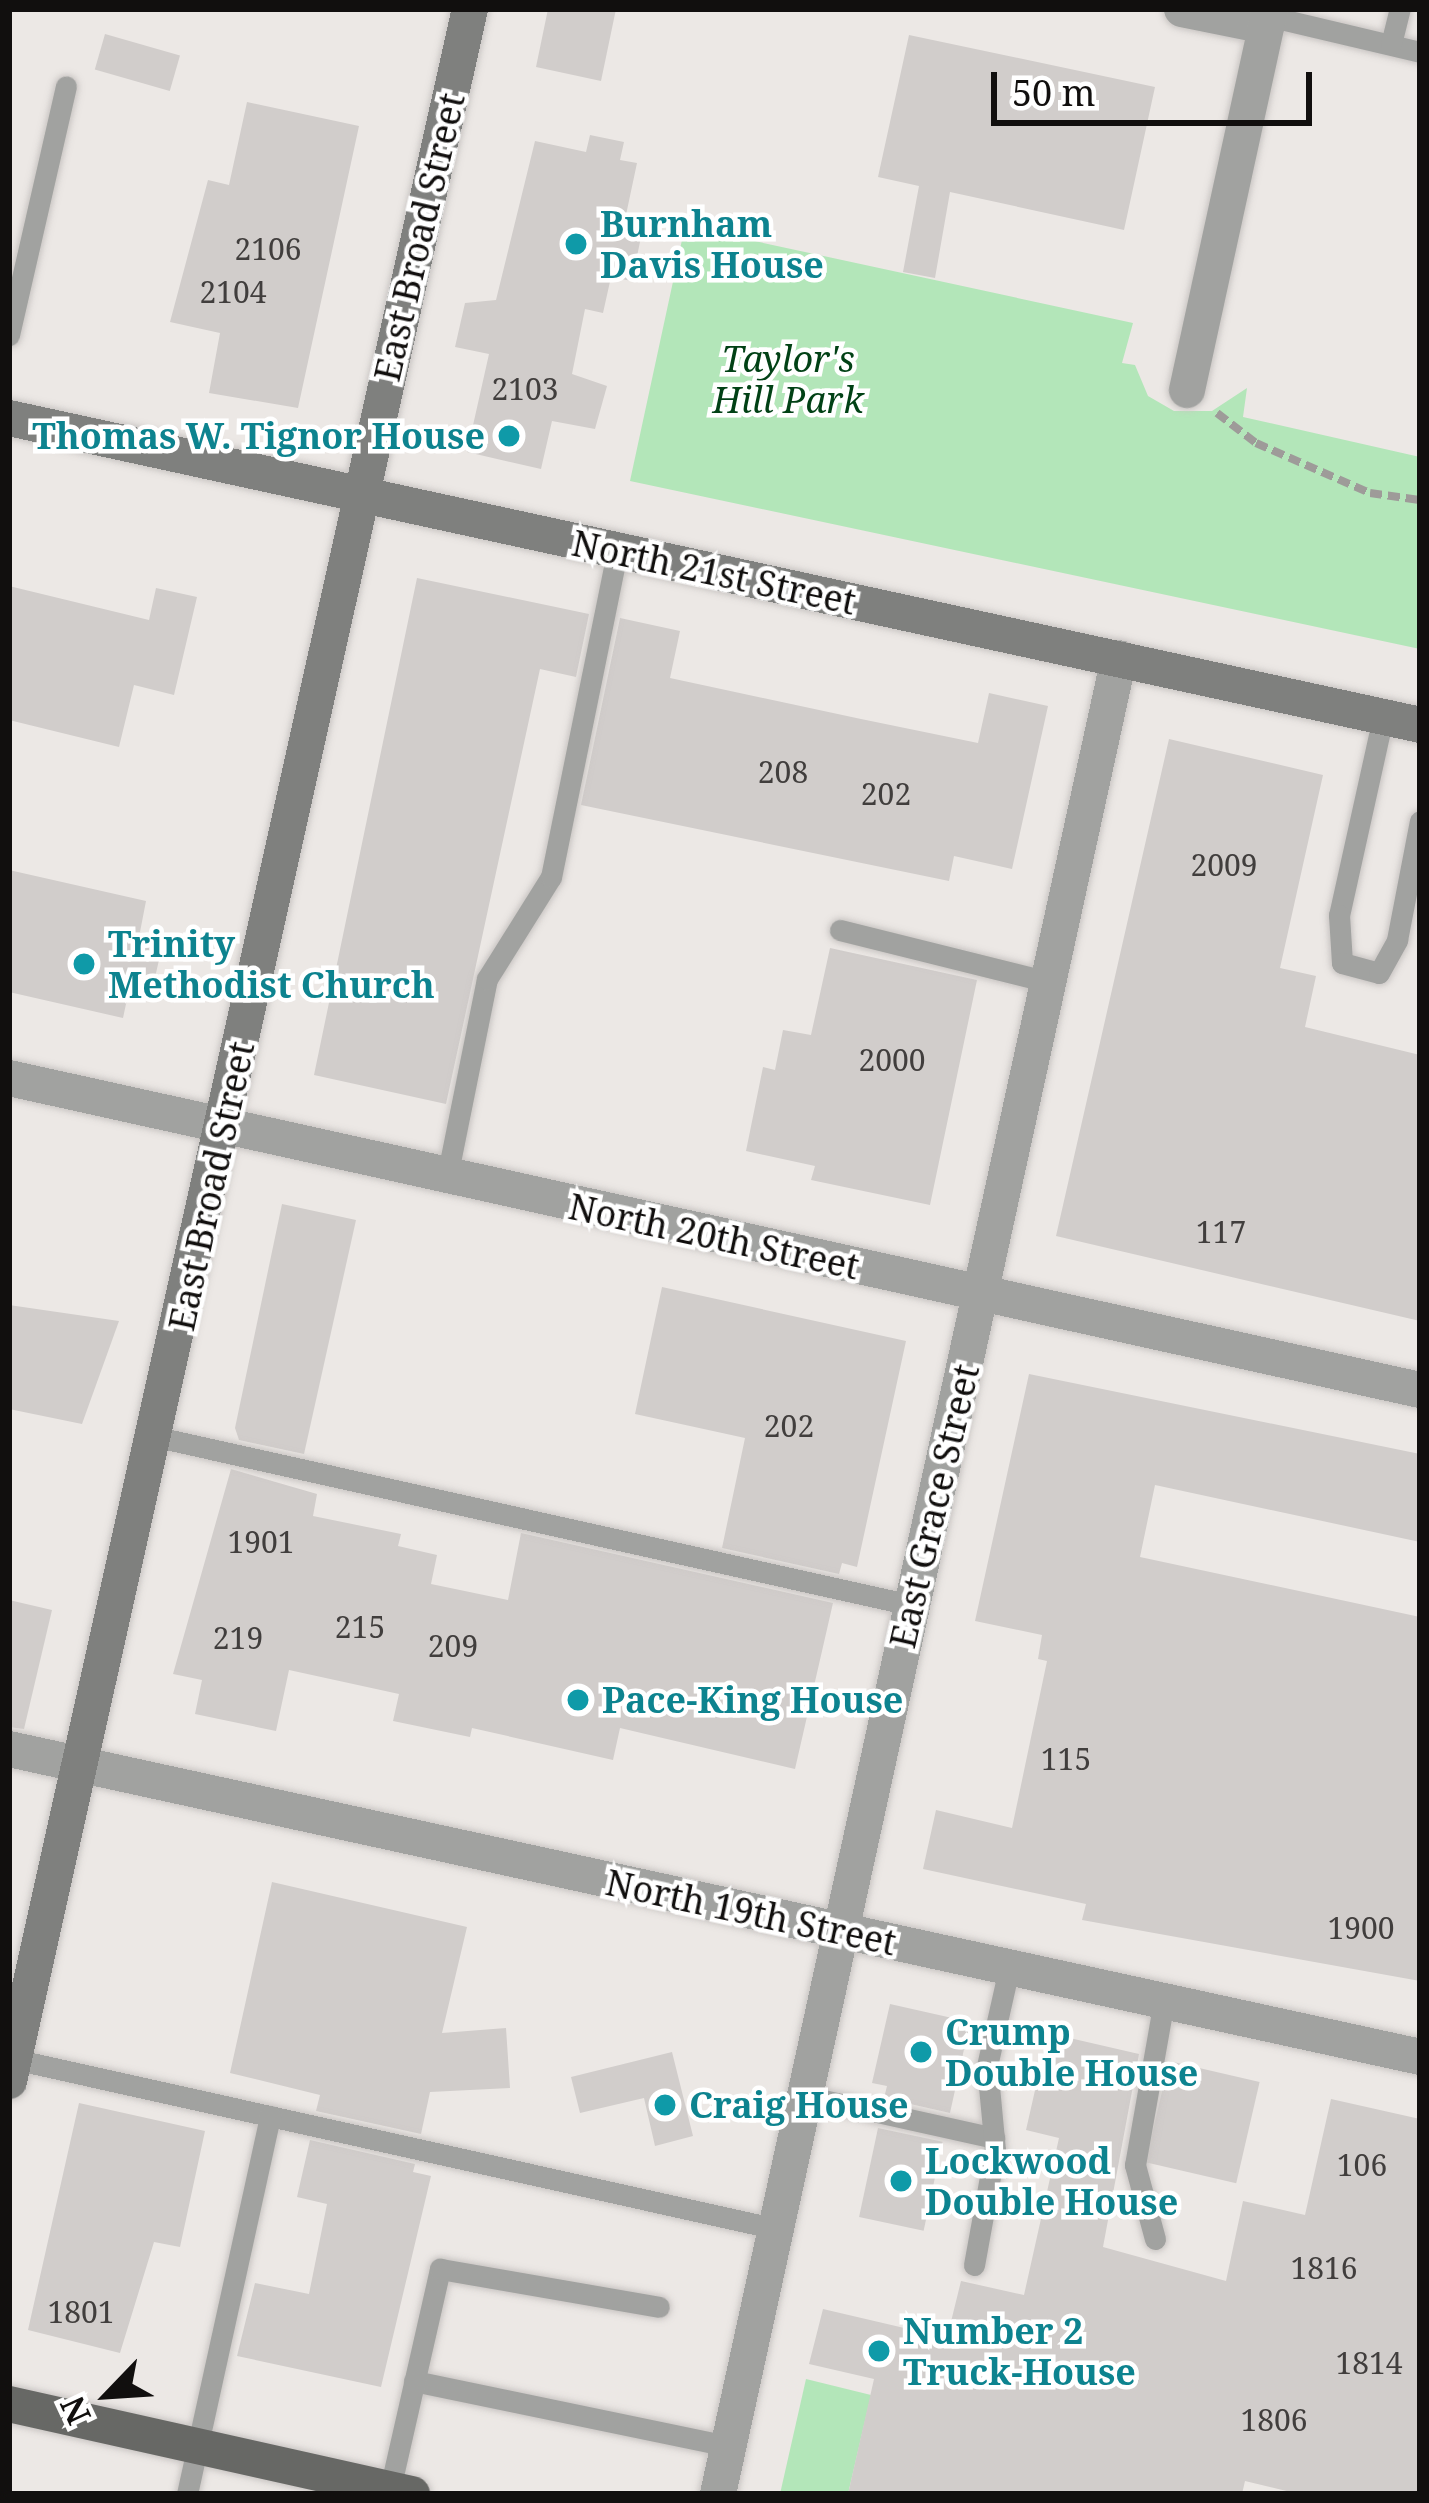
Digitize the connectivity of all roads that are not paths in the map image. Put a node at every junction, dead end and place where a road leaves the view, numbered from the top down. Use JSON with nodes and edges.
{"nodes":[{"id":1,"x":470,"y":9,"type":"edge"},
{"id":2,"x":1182,"y":9,"type":"edge"},
{"id":3,"x":1400,"y":9,"type":"edge"},
{"id":4,"x":1268,"y":17,"type":"edge"},
{"id":5,"x":1391,"y":44,"type":"junction"},
{"id":6,"x":1420,"y":52,"type":"edge"},
{"id":7,"x":66,"y":86,"type":"dead end"},
{"id":8,"x":9,"y":335,"type":"edge"},
{"id":9,"x":1187,"y":390,"type":"road end"},
{"id":10,"x":9,"y":418,"type":"edge"},
{"id":11,"x":360,"y":497,"type":"junction"},
{"id":12,"x":617,"y":552,"type":"junction"},
{"id":13,"x":1119,"y":658,"type":"junction"},
{"id":14,"x":1383,"y":716,"type":"junction"},
{"id":15,"x":1420,"y":724,"type":"edge"},
{"id":16,"x":1420,"y":821,"type":"edge"},
{"id":17,"x":840,"y":930,"type":"dead end"},
{"id":18,"x":1048,"y":982,"type":"junction"},
{"id":19,"x":9,"y":1078,"type":"edge"},
{"id":20,"x":223,"y":1128,"type":"junction"},
{"id":21,"x":447,"y":1177,"type":"junction"},
{"id":22,"x":981,"y":1293,"type":"junction"},
{"id":23,"x":1420,"y":1390,"type":"edge"},
{"id":24,"x":157,"y":1437,"type":"junction"},
{"id":25,"x":911,"y":1605,"type":"junction"},
{"id":26,"x":9,"y":1749,"type":"edge"},
{"id":27,"x":82,"y":1768,"type":"junction"},
{"id":28,"x":839,"y":1931,"type":"junction"},
{"id":29,"x":1010,"y":1968,"type":"junction"},
{"id":30,"x":1164,"y":2002,"type":"junction"},
{"id":31,"x":1420,"y":2057,"type":"edge"},
{"id":32,"x":10,"y":2066,"type":"edge"},
{"id":33,"x":805,"y":2096,"type":"junction"},
{"id":34,"x":270,"y":2116,"type":"junction"},
{"id":35,"x":994,"y":2138,"type":"junction"},
{"id":36,"x":778,"y":2229,"type":"junction"},
{"id":37,"x":1155,"y":2239,"type":"dead end"},
{"id":38,"x":974,"y":2265,"type":"dead end"},
{"id":39,"x":659,"y":2307,"type":"dead end"},
{"id":40,"x":414,"y":2381,"type":"junction"},
{"id":41,"x":9,"y":2404,"type":"edge"},
{"id":42,"x":198,"y":2446,"type":"junction"},
{"id":43,"x":728,"y":2446,"type":"junction"},
{"id":44,"x":401,"y":2492,"type":"edge"},
{"id":45,"x":187,"y":2494,"type":"edge"},
{"id":46,"x":718,"y":2494,"type":"edge"}],
"edges":[{"from":1,"to":11,"type":"main road","name":"East Broad Street"},
{"from":2,"to":4,"type":"street"},
{"from":3,"to":5,"type":"lane"},
{"from":4,"to":5,"type":"lane"},
{"from":4,"to":9,"type":"street"},
{"from":5,"to":6,"type":"lane"},
{"from":7,"to":8,"type":"lane"},
{"from":10,"to":11,"type":"main road","name":"North 21st Street"},
{"from":11,"to":12,"type":"main road","name":"North 21st Street"},
{"from":11,"to":20,"type":"main road","name":"East Broad Street"},
{"from":12,"to":13,"type":"main road","name":"North 21st Street"},
{"from":12,"to":21,"type":"lane"},
{"from":13,"to":14,"type":"main road","name":"North 21st Street"},
{"from":13,"to":18,"type":"street","name":"East Grace Street"},
{"from":14,"to":15,"type":"main road","name":"North 21st Street"},
{"from":14,"to":16,"type":"lane"},
{"from":17,"to":18,"type":"lane"},
{"from":18,"to":22,"type":"street","name":"East Grace Street"},
{"from":19,"to":20,"type":"street","name":"North 20th Street"},
{"from":20,"to":21,"type":"street","name":"North 20th Street"},
{"from":20,"to":24,"type":"main road","name":"East Broad Street"},
{"from":21,"to":22,"type":"street","name":"North 20th Street"},
{"from":22,"to":23,"type":"street","name":"North 20th Street"},
{"from":22,"to":25,"type":"street","name":"East Grace Street"},
{"from":24,"to":25,"type":"lane"},
{"from":24,"to":27,"type":"main road","name":"East Broad Street"},
{"from":25,"to":28,"type":"street","name":"East Grace Street"},
{"from":26,"to":27,"type":"street","name":"North 19th Street"},
{"from":27,"to":28,"type":"street","name":"North 19th Street"},
{"from":27,"to":32,"type":"main road","name":"East Broad Street"},
{"from":28,"to":29,"type":"street","name":"North 19th Street"},
{"from":28,"to":33,"type":"street","name":"East Grace Street"},
{"from":29,"to":30,"type":"street","name":"North 19th Street"},
{"from":29,"to":35,"type":"lane"},
{"from":30,"to":31,"type":"street","name":"North 19th Street"},
{"from":30,"to":37,"type":"lane"},
{"from":32,"to":34,"type":"lane"},
{"from":33,"to":35,"type":"lane"},
{"from":33,"to":36,"type":"street","name":"East Grace Street"},
{"from":34,"to":36,"type":"lane"},
{"from":34,"to":42,"type":"lane"},
{"from":35,"to":38,"type":"lane"},
{"from":36,"to":43,"type":"street","name":"East Grace Street"},
{"from":39,"to":40,"type":"lane"},
{"from":40,"to":43,"type":"lane"},
{"from":40,"to":44,"type":"lane"},
{"from":41,"to":42,"type":"main road"},
{"from":42,"to":44,"type":"main road"},
{"from":42,"to":45,"type":"lane"},
{"from":43,"to":46,"type":"street","name":"East Grace Street"}]}
